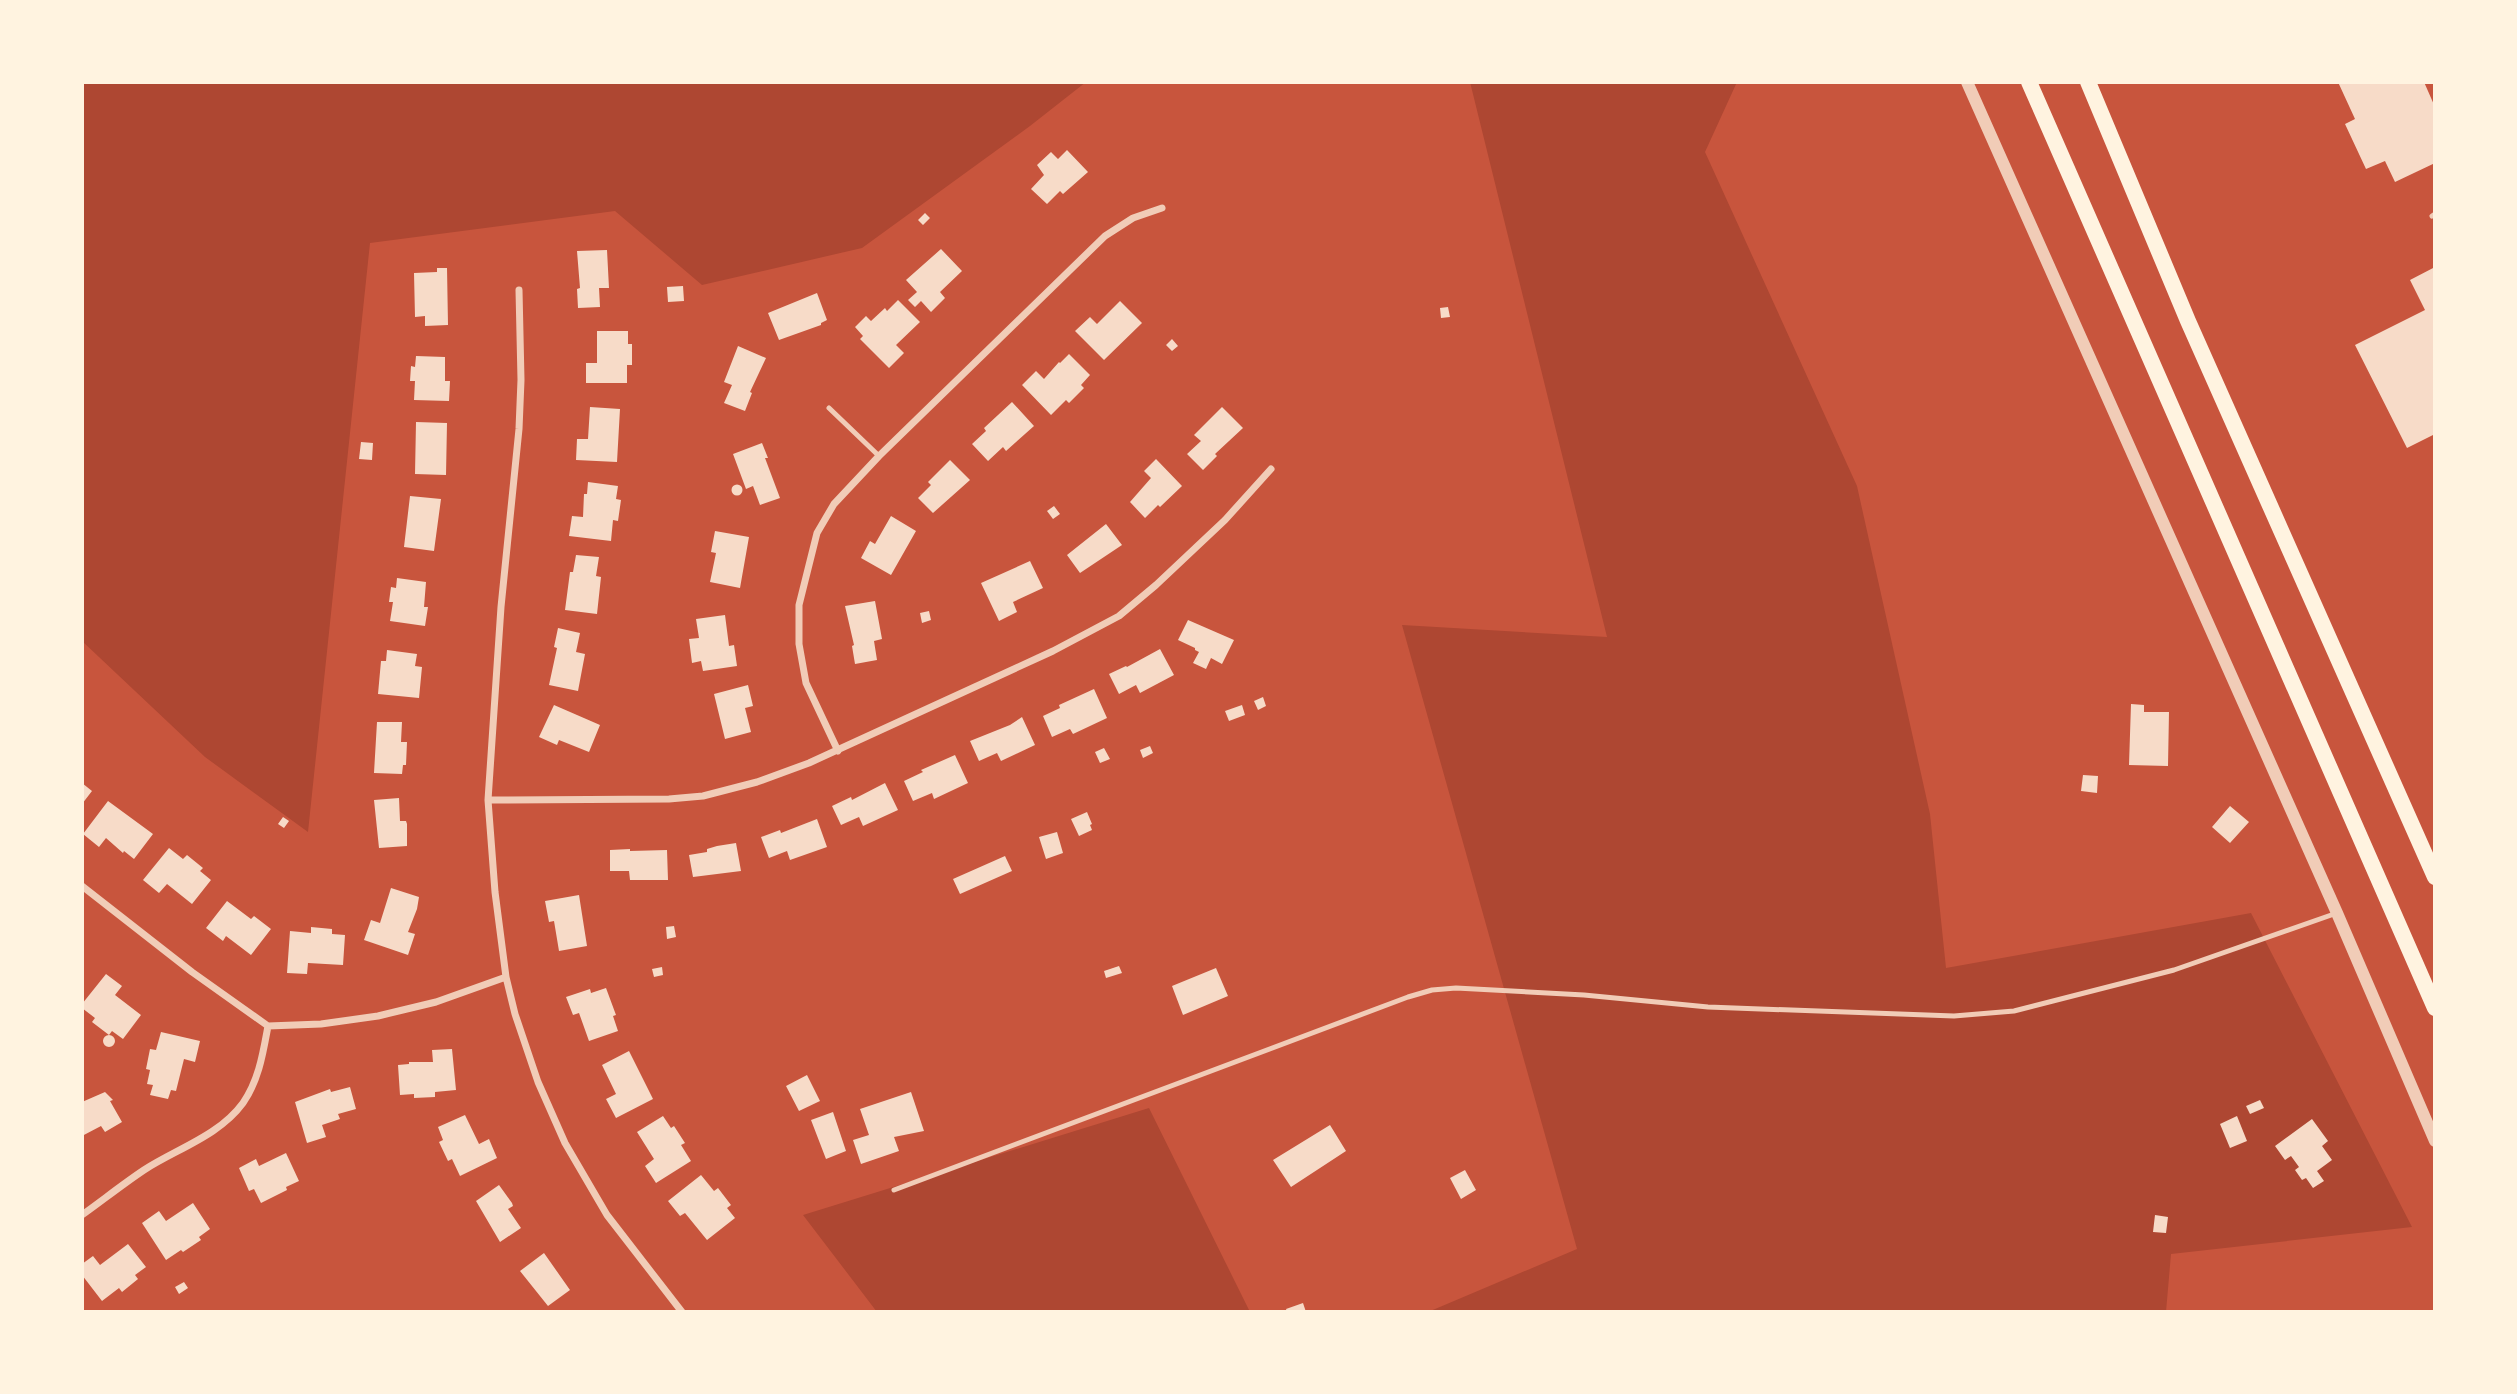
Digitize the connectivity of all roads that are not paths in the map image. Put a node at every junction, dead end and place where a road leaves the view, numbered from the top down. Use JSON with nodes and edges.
{"nodes":[{"id":1,"x":1967,"y":82,"type":"edge"},
{"id":2,"x":2029,"y":82,"type":"edge"},
{"id":3,"x":2088,"y":82,"type":"edge"},
{"id":4,"x":1162,"y":208,"type":"dead end"},
{"id":5,"x":519,"y":290,"type":"dead end"},
{"id":6,"x":829,"y":408,"type":"dead end"},
{"id":7,"x":879,"y":456,"type":"junction"},
{"id":8,"x":1271,"y":470,"type":"dead end"},
{"id":9,"x":838,"y":751,"type":"junction"},
{"id":10,"x":488,"y":800,"type":"junction"},
{"id":11,"x":2435,"y":877,"type":"edge"},
{"id":12,"x":82,"y":886,"type":"edge"},
{"id":13,"x":2337,"y":913,"type":"junction"},
{"id":14,"x":506,"y":977,"type":"junction"},
{"id":15,"x":2435,"y":1008,"type":"edge"},
{"id":16,"x":268,"y":1026,"type":"junction"},
{"id":17,"x":2435,"y":1141,"type":"edge"},
{"id":18,"x":894,"y":1190,"type":"dead end"},
{"id":19,"x":82,"y":1215,"type":"edge"},
{"id":20,"x":682,"y":1312,"type":"edge"}],
"edges":[{"from":1,"to":13,"type":"street"},
{"from":2,"to":15,"type":"highway"},
{"from":3,"to":11,"type":"highway"},
{"from":4,"to":7,"type":"street"},
{"from":5,"to":10,"type":"street"},
{"from":6,"to":7,"type":"lane"},
{"from":7,"to":9,"type":"street"},
{"from":8,"to":9,"type":"street"},
{"from":9,"to":10,"type":"street"},
{"from":10,"to":14,"type":"street"},
{"from":12,"to":16,"type":"street"},
{"from":13,"to":17,"type":"street"},
{"from":13,"to":18,"type":"lane"},
{"from":14,"to":16,"type":"street"},
{"from":14,"to":20,"type":"street"},
{"from":16,"to":19,"type":"street"}]}
